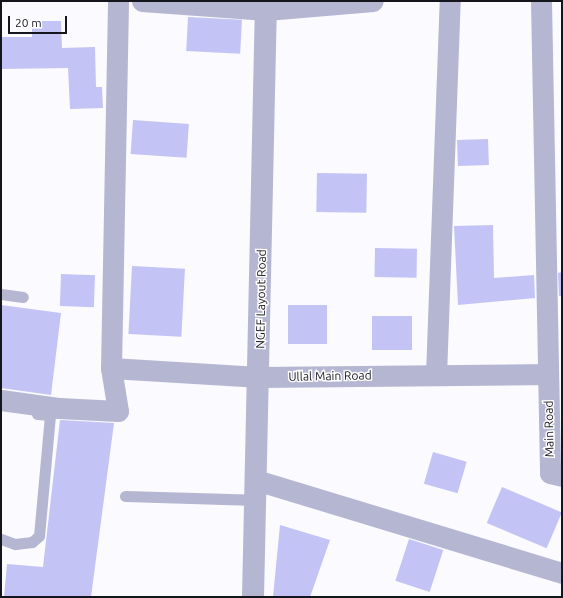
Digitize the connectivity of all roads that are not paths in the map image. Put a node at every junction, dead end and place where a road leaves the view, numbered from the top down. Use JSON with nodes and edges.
{"nodes":[{"id":1,"x":118,"y":1,"type":"edge"},
{"id":2,"x":142,"y":1,"type":"edge"},
{"id":3,"x":373,"y":1,"type":"edge"},
{"id":4,"x":450,"y":1,"type":"edge"},
{"id":5,"x":541,"y":1,"type":"edge"},
{"id":6,"x":266,"y":5,"type":"edge"},
{"id":7,"x":1,"y":294,"type":"edge"},
{"id":8,"x":23,"y":297,"type":"dead end"},
{"id":9,"x":111,"y":368,"type":"junction"},
{"id":10,"x":548,"y":374,"type":"junction"},
{"id":11,"x":436,"y":375,"type":"junction"},
{"id":12,"x":259,"y":377,"type":"junction"},
{"id":13,"x":1,"y":400,"type":"edge"},
{"id":14,"x":1,"y":410,"type":"edge"},
{"id":15,"x":562,"y":476,"type":"edge"},
{"id":16,"x":256,"y":490,"type":"junction"},
{"id":17,"x":125,"y":496,"type":"dead end"},
{"id":18,"x":1,"y":539,"type":"edge"},
{"id":19,"x":562,"y":573,"type":"edge"},
{"id":20,"x":253,"y":597,"type":"edge"}],
"edges":[{"from":1,"to":9,"type":"street"},
{"from":2,"to":6,"type":"street"},
{"from":3,"to":6,"type":"street"},
{"from":4,"to":11,"type":"street"},
{"from":5,"to":10,"type":"street"},
{"from":6,"to":12,"type":"street","name":"NGEF Layout Road"},
{"from":7,"to":8,"type":"lane"},
{"from":9,"to":12,"type":"street","name":"Ullal Main Road"},
{"from":9,"to":13,"type":"street"},
{"from":10,"to":11,"type":"street","name":"Ullal Main Road"},
{"from":10,"to":15,"type":"street","name":"Main Road"},
{"from":11,"to":12,"type":"street","name":"Ullal Main Road"},
{"from":12,"to":16,"type":"street","name":"NGEF Layout Road"},
{"from":14,"to":18,"type":"lane"},
{"from":16,"to":17,"type":"lane"},
{"from":16,"to":19,"type":"street"},
{"from":16,"to":20,"type":"street","name":"NGEF Layout Road"}]}
